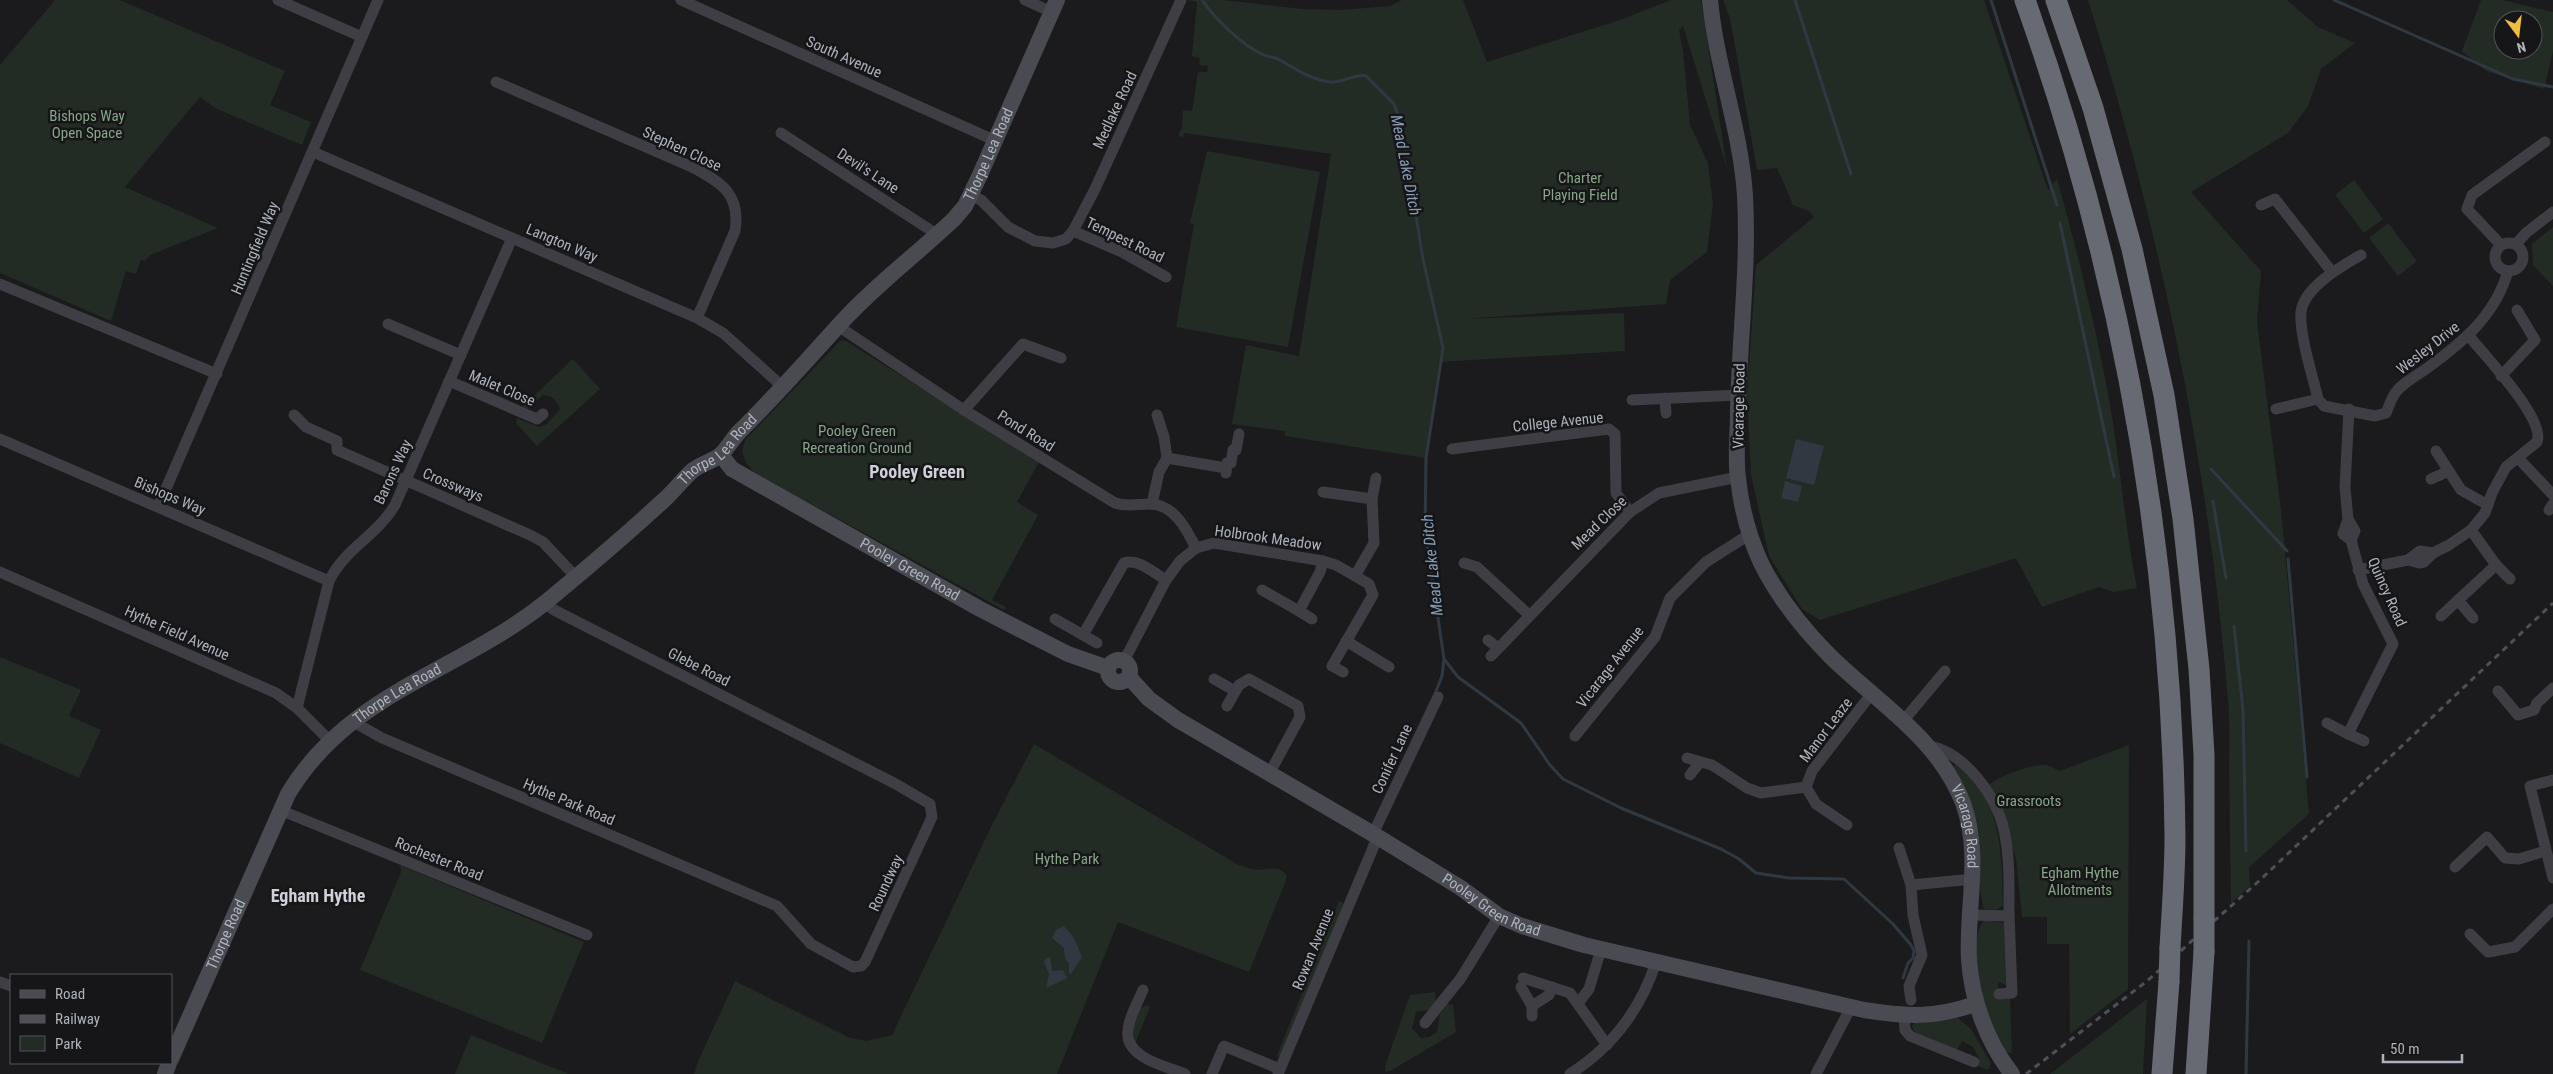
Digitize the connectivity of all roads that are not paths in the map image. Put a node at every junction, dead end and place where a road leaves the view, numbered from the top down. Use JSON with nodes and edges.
{"nodes":[{"id":1,"x":278,"y":0,"type":"edge"},
{"id":2,"x":378,"y":0,"type":"edge"},
{"id":3,"x":681,"y":0,"type":"edge"},
{"id":4,"x":1025,"y":0,"type":"edge"},
{"id":5,"x":1181,"y":0,"type":"edge"},
{"id":6,"x":1710,"y":0,"type":"edge"},
{"id":7,"x":2026,"y":0,"type":"edge"},
{"id":8,"x":2056,"y":0,"type":"edge"},
{"id":9,"x":1054,"y":6,"type":"edge"},
{"id":10,"x":362,"y":37,"type":"junction"},
{"id":11,"x":496,"y":82,"type":"dead end"},
{"id":12,"x":781,"y":133,"type":"dead end"},
{"id":13,"x":996,"y":141,"type":"junction"},
{"id":14,"x":2545,"y":142,"type":"dead end"},
{"id":15,"x":313,"y":152,"type":"junction"},
{"id":16,"x":971,"y":195,"type":"junction"},
{"id":17,"x":2261,"y":205,"type":"dead end"},
{"id":18,"x":2553,"y":212,"type":"edge"},
{"id":19,"x":1073,"y":231,"type":"junction"},
{"id":20,"x":938,"y":234,"type":"junction"},
{"id":21,"x":512,"y":238,"type":"junction"},
{"id":22,"x":2516,"y":244,"type":"junction"},
{"id":23,"x":2501,"y":245,"type":"junction"},
{"id":24,"x":2362,"y":256,"type":"dead end"},
{"id":25,"x":2508,"y":271,"type":"junction"},
{"id":26,"x":2332,"y":272,"type":"junction"},
{"id":27,"x":1166,"y":277,"type":"dead end"},
{"id":28,"x":0,"y":284,"type":"edge"},
{"id":29,"x":2517,"y":310,"type":"dead end"},
{"id":30,"x":697,"y":318,"type":"junction"},
{"id":31,"x":388,"y":324,"type":"dead end"},
{"id":32,"x":838,"y":326,"type":"junction"},
{"id":33,"x":2469,"y":336,"type":"junction"},
{"id":34,"x":460,"y":356,"type":"junction"},
{"id":35,"x":1061,"y":358,"type":"dead end"},
{"id":36,"x":216,"y":374,"type":"junction"},
{"id":37,"x":2501,"y":376,"type":"junction"},
{"id":38,"x":449,"y":381,"type":"junction"},
{"id":39,"x":784,"y":388,"type":"junction"},
{"id":40,"x":1739,"y":395,"type":"junction"},
{"id":41,"x":1665,"y":398,"type":"junction"},
{"id":42,"x":2318,"y":399,"type":"junction"},
{"id":43,"x":1632,"y":400,"type":"dead end"},
{"id":44,"x":2276,"y":409,"type":"dead end"},
{"id":45,"x":2349,"y":409,"type":"junction"},
{"id":46,"x":964,"y":410,"type":"junction"},
{"id":47,"x":1666,"y":413,"type":"dead end"},
{"id":48,"x":543,"y":414,"type":"dead end"},
{"id":49,"x":294,"y":415,"type":"dead end"},
{"id":50,"x":1158,"y":415,"type":"dead end"},
{"id":51,"x":1239,"y":434,"type":"dead end"},
{"id":52,"x":0,"y":439,"type":"edge"},
{"id":53,"x":1452,"y":449,"type":"dead end"},
{"id":54,"x":2436,"y":451,"type":"dead end"},
{"id":55,"x":720,"y":456,"type":"junction"},
{"id":56,"x":1167,"y":458,"type":"junction"},
{"id":57,"x":2518,"y":458,"type":"junction"},
{"id":58,"x":2449,"y":471,"type":"junction"},
{"id":59,"x":1738,"y":477,"type":"junction"},
{"id":60,"x":1376,"y":478,"type":"dead end"},
{"id":61,"x":2431,"y":479,"type":"dead end"},
{"id":62,"x":406,"y":481,"type":"junction"},
{"id":63,"x":1323,"y":492,"type":"dead end"},
{"id":64,"x":2553,"y":495,"type":"edge"},
{"id":65,"x":1372,"y":500,"type":"junction"},
{"id":66,"x":1152,"y":504,"type":"junction"},
{"id":67,"x":2488,"y":506,"type":"junction"},
{"id":68,"x":158,"y":507,"type":"junction"},
{"id":69,"x":1630,"y":512,"type":"junction"},
{"id":70,"x":2471,"y":530,"type":"junction"},
{"id":71,"x":1750,"y":534,"type":"junction"},
{"id":72,"x":1196,"y":548,"type":"junction"},
{"id":73,"x":1323,"y":561,"type":"junction"},
{"id":74,"x":1464,"y":563,"type":"dead end"},
{"id":75,"x":2496,"y":565,"type":"junction"},
{"id":76,"x":2358,"y":570,"type":"junction"},
{"id":77,"x":0,"y":572,"type":"edge"},
{"id":78,"x":575,"y":576,"type":"junction"},
{"id":79,"x":1355,"y":576,"type":"junction"},
{"id":80,"x":2510,"y":579,"type":"dead end"},
{"id":81,"x":1166,"y":580,"type":"junction"},
{"id":82,"x":329,"y":581,"type":"junction"},
{"id":83,"x":1262,"y":590,"type":"dead end"},
{"id":84,"x":2458,"y":600,"type":"junction"},
{"id":85,"x":544,"y":603,"type":"junction"},
{"id":86,"x":1299,"y":611,"type":"junction"},
{"id":87,"x":1529,"y":615,"type":"junction"},
{"id":88,"x":2441,"y":616,"type":"dead end"},
{"id":89,"x":2473,"y":618,"type":"dead end"},
{"id":90,"x":1055,"y":619,"type":"dead end"},
{"id":91,"x":1312,"y":619,"type":"dead end"},
{"id":92,"x":1083,"y":635,"type":"junction"},
{"id":93,"x":1488,"y":640,"type":"dead end"},
{"id":94,"x":1346,"y":642,"type":"junction"},
{"id":95,"x":1097,"y":643,"type":"dead end"},
{"id":96,"x":1124,"y":661,"type":"junction"},
{"id":97,"x":1389,"y":667,"type":"dead end"},
{"id":98,"x":1108,"y":668,"type":"junction"},
{"id":99,"x":1945,"y":670,"type":"dead end"},
{"id":100,"x":1343,"y":672,"type":"dead end"},
{"id":101,"x":1129,"y":677,"type":"junction"},
{"id":102,"x":1214,"y":679,"type":"dead end"},
{"id":103,"x":2553,"y":688,"type":"edge"},
{"id":104,"x":2498,"y":691,"type":"dead end"},
{"id":105,"x":1235,"y":692,"type":"junction"},
{"id":106,"x":1872,"y":693,"type":"junction"},
{"id":107,"x":1438,"y":697,"type":"dead end"},
{"id":108,"x":1227,"y":706,"type":"dead end"},
{"id":109,"x":297,"y":708,"type":"junction"},
{"id":110,"x":1904,"y":720,"type":"junction"},
{"id":111,"x":352,"y":721,"type":"junction"},
{"id":112,"x":2327,"y":724,"type":"dead end"},
{"id":113,"x":2348,"y":734,"type":"junction"},
{"id":114,"x":1575,"y":736,"type":"dead end"},
{"id":115,"x":330,"y":741,"type":"junction"},
{"id":116,"x":2364,"y":741,"type":"dead end"},
{"id":117,"x":1929,"y":746,"type":"junction"},
{"id":118,"x":841,"y":756,"type":"joint"},
{"id":119,"x":1687,"y":758,"type":"dead end"},
{"id":120,"x":1700,"y":762,"type":"junction"},
{"id":121,"x":1269,"y":774,"type":"junction"},
{"id":122,"x":1690,"y":775,"type":"dead end"},
{"id":123,"x":2553,"y":780,"type":"edge"},
{"id":124,"x":1806,"y":787,"type":"junction"},
{"id":125,"x":280,"y":810,"type":"junction"},
{"id":126,"x":1847,"y":825,"type":"dead end"},
{"id":127,"x":1376,"y":835,"type":"junction"},
{"id":128,"x":1899,"y":848,"type":"dead end"},
{"id":129,"x":2545,"y":851,"type":"junction"},
{"id":130,"x":2455,"y":867,"type":"dead end"},
{"id":131,"x":2553,"y":878,"type":"edge"},
{"id":132,"x":1973,"y":879,"type":"junction"},
{"id":133,"x":1911,"y":885,"type":"junction"},
{"id":134,"x":777,"y":906,"type":"joint"},
{"id":135,"x":2553,"y":909,"type":"edge"},
{"id":136,"x":1971,"y":915,"type":"junction"},
{"id":137,"x":1499,"y":916,"type":"junction"},
{"id":138,"x":2009,"y":916,"type":"junction"},
{"id":139,"x":2470,"y":934,"type":"dead end"},
{"id":140,"x":587,"y":935,"type":"dead end"},
{"id":141,"x":1599,"y":956,"type":"dead end"},
{"id":142,"x":1656,"y":962,"type":"junction"},
{"id":143,"x":1552,"y":987,"type":"junction"},
{"id":144,"x":1143,"y":990,"type":"dead end"},
{"id":145,"x":1999,"y":994,"type":"dead end"},
{"id":146,"x":1911,"y":1000,"type":"dead end"},
{"id":147,"x":1579,"y":1002,"type":"junction"},
{"id":148,"x":1976,"y":1004,"type":"junction"},
{"id":149,"x":1851,"y":1007,"type":"junction"},
{"id":150,"x":1904,"y":1016,"type":"junction"},
{"id":151,"x":1425,"y":1023,"type":"dead end"},
{"id":152,"x":175,"y":1040,"type":"edge"},
{"id":153,"x":1607,"y":1045,"type":"junction"},
{"id":154,"x":172,"y":1054,"type":"edge"},
{"id":155,"x":1969,"y":1057,"type":"dead end"},
{"id":156,"x":1279,"y":1071,"type":"edge"},
{"id":157,"x":1185,"y":1074,"type":"edge"},
{"id":158,"x":1212,"y":1074,"type":"edge"},
{"id":159,"x":1570,"y":1074,"type":"edge"},
{"id":160,"x":1816,"y":1074,"type":"edge"},
{"id":161,"x":2012,"y":1074,"type":"edge"},
{"id":162,"x":2162,"y":1074,"type":"edge"},
{"id":163,"x":2196,"y":1074,"type":"edge"}],
"edges":[{"from":1,"to":10,"type":"street"},
{"from":2,"to":10,"type":"street","name":"Huntingfield Way"},
{"from":3,"to":13,"type":"street","name":"South Avenue"},
{"from":4,"to":9,"type":"street"},
{"from":5,"to":19,"type":"street","name":"Medlake Road"},
{"from":6,"to":40,"type":"main road","name":"Vicarage Road"},
{"from":7,"to":162,"type":"highway","bridge":true},
{"from":8,"to":163,"type":"highway","bridge":true},
{"from":9,"to":13,"type":"main road","name":"Thorpe Lea Road"},
{"from":10,"to":15,"type":"street","name":"Huntingfield Way"},
{"from":11,"to":30,"type":"street","name":"Stephen Close"},
{"from":12,"to":20,"type":"street","name":"Devil's Lane"},
{"from":13,"to":16,"type":"main road","name":"Thorpe Lea Road"},
{"from":14,"to":23,"type":"street"},
{"from":15,"to":21,"type":"street","name":"Langton Way"},
{"from":15,"to":36,"type":"street","name":"Huntingfield Way"},
{"from":16,"to":19,"type":"street","name":"Tempest Road"},
{"from":16,"to":20,"type":"main road","name":"Thorpe Lea Road"},
{"from":17,"to":26,"type":"street"},
{"from":18,"to":22,"type":"street"},
{"from":19,"to":27,"type":"street","name":"Tempest Road"},
{"from":20,"to":32,"type":"main road","name":"Thorpe Lea Road"},
{"from":21,"to":30,"type":"street","name":"Langton Way"},
{"from":21,"to":34,"type":"street","name":"Barons Way"},
{"from":22,"to":23,"type":"street"},
{"from":22,"to":25,"type":"street"},
{"from":23,"to":25,"type":"street"},
{"from":24,"to":26,"type":"street"},
{"from":25,"to":33,"type":"street","name":"Wesley Drive"},
{"from":26,"to":42,"type":"street"},
{"from":28,"to":36,"type":"street"},
{"from":29,"to":37,"type":"street"},
{"from":30,"to":39,"type":"street","name":"Langton Way"},
{"from":31,"to":34,"type":"street"},
{"from":32,"to":39,"type":"main road","name":"Thorpe Lea Road"},
{"from":32,"to":46,"type":"street","name":"Pond Road"},
{"from":33,"to":37,"type":"street"},
{"from":33,"to":45,"type":"street","name":"Wesley Drive"},
{"from":34,"to":38,"type":"street","name":"Barons Way"},
{"from":35,"to":46,"type":"street"},
{"from":36,"to":68,"type":"street","name":"Huntingfield Way"},
{"from":37,"to":57,"type":"street"},
{"from":38,"to":48,"type":"street","name":"Malet Close"},
{"from":38,"to":62,"type":"street","name":"Barons Way"},
{"from":39,"to":55,"type":"main road","name":"Thorpe Lea Road"},
{"from":40,"to":41,"type":"street"},
{"from":40,"to":59,"type":"main road","name":"Vicarage Road"},
{"from":41,"to":43,"type":"street"},
{"from":41,"to":47,"type":"street"},
{"from":42,"to":44,"type":"street"},
{"from":42,"to":45,"type":"street","name":"Wesley Drive"},
{"from":45,"to":76,"type":"street","name":"Quincy Road"},
{"from":46,"to":66,"type":"street","name":"Pond Road"},
{"from":49,"to":62,"type":"street","name":"Crossways"},
{"from":50,"to":56,"type":"street"},
{"from":51,"to":56,"type":"street"},
{"from":52,"to":68,"type":"street","name":"Bishops Way"},
{"from":53,"to":69,"type":"street","name":"College Avenue"},
{"from":54,"to":58,"type":"street"},
{"from":55,"to":78,"type":"main road","name":"Thorpe Lea Road"},
{"from":55,"to":98,"type":"main road","name":"Pooley Green Road"},
{"from":56,"to":66,"type":"street"},
{"from":57,"to":64,"type":"street"},
{"from":57,"to":67,"type":"street"},
{"from":58,"to":61,"type":"street"},
{"from":58,"to":67,"type":"street"},
{"from":59,"to":69,"type":"street","name":"Mead Close"},
{"from":59,"to":71,"type":"main road","name":"Vicarage Road"},
{"from":60,"to":65,"type":"street"},
{"from":62,"to":78,"type":"street","name":"Crossways"},
{"from":62,"to":82,"type":"street","name":"Barons Way"},
{"from":63,"to":65,"type":"street"},
{"from":65,"to":79,"type":"street"},
{"from":66,"to":72,"type":"street"},
{"from":67,"to":70,"type":"street"},
{"from":68,"to":82,"type":"street","name":"Bishops Way"},
{"from":69,"to":87,"type":"street","name":"Mead Close"},
{"from":70,"to":75,"type":"street"},
{"from":70,"to":76,"type":"street"},
{"from":71,"to":106,"type":"main road","name":"Vicarage Road"},
{"from":71,"to":114,"type":"street","name":"Vicarage Avenue"},
{"from":72,"to":73,"type":"street","name":"Holbrook Meadow"},
{"from":72,"to":81,"type":"street","name":"Holbrook Meadow"},
{"from":73,"to":79,"type":"street","name":"Holbrook Meadow"},
{"from":73,"to":86,"type":"street"},
{"from":74,"to":87,"type":"street"},
{"from":75,"to":80,"type":"street"},
{"from":75,"to":84,"type":"street"},
{"from":76,"to":113,"type":"street","name":"Quincy Road"},
{"from":77,"to":109,"type":"street","name":"Hythe Field Avenue"},
{"from":78,"to":85,"type":"main road","name":"Thorpe Lea Road"},
{"from":79,"to":94,"type":"street","name":"Holbrook Meadow"},
{"from":81,"to":92,"type":"street"},
{"from":81,"to":96,"type":"street","name":"Holbrook Meadow"},
{"from":82,"to":109,"type":"street","name":"Barons Way"},
{"from":83,"to":86,"type":"street"},
{"from":84,"to":88,"type":"street"},
{"from":84,"to":89,"type":"street"},
{"from":85,"to":111,"type":"main road","name":"Thorpe Lea Road"},
{"from":85,"to":118,"type":"street","name":"Glebe Road"},
{"from":86,"to":91,"type":"street"},
{"from":87,"to":93,"type":"street","name":"Mead Close"},
{"from":90,"to":92,"type":"street"},
{"from":92,"to":95,"type":"street"},
{"from":94,"to":97,"type":"street"},
{"from":94,"to":100,"type":"street","name":"Holbrook Meadow"},
{"from":96,"to":98,"type":"main road"},
{"from":96,"to":101,"type":"main road","name":"Pooley Green Road"},
{"from":98,"to":101,"type":"main road","name":"Pooley Green Road"},
{"from":99,"to":110,"type":"street"},
{"from":101,"to":121,"type":"main road","name":"Pooley Green Road"},
{"from":102,"to":105,"type":"street"},
{"from":103,"to":104,"type":"street"},
{"from":105,"to":108,"type":"street"},
{"from":105,"to":121,"type":"street"},
{"from":106,"to":110,"type":"main road","name":"Vicarage Road"},
{"from":106,"to":124,"type":"street","name":"Manor Leaze"},
{"from":107,"to":127,"type":"street","name":"Conifer Lane"},
{"from":109,"to":115,"type":"street","name":"Hythe Field Avenue"},
{"from":110,"to":117,"type":"main road","name":"Vicarage Road"},
{"from":111,"to":115,"type":"main road","name":"Thorpe Lea Road"},
{"from":111,"to":134,"type":"street","name":"Hythe Park Road"},
{"from":112,"to":113,"type":"street"},
{"from":113,"to":116,"type":"street"},
{"from":115,"to":125,"type":"main road","name":"Thorpe Lea Road"},
{"from":117,"to":132,"type":"main road","name":"Vicarage Road"},
{"from":117,"to":138,"type":"street","name":"Vicarage Road"},
{"from":118,"to":134,"type":"street","name":"Roundway"},
{"from":119,"to":120,"type":"street","name":"Manor Leaze"},
{"from":120,"to":122,"type":"street"},
{"from":120,"to":124,"type":"street","name":"Manor Leaze"},
{"from":121,"to":127,"type":"main road","name":"Pooley Green Road"},
{"from":123,"to":129,"type":"street"},
{"from":124,"to":126,"type":"street","name":"Manor Leaze"},
{"from":125,"to":140,"type":"street","name":"Rochester Road"},
{"from":125,"to":152,"type":"main road","name":"Thorpe Road"},
{"from":127,"to":137,"type":"main road","name":"Pooley Green Road"},
{"from":127,"to":156,"type":"street","name":"Rowan Avenue"},
{"from":128,"to":133,"type":"street"},
{"from":129,"to":130,"type":"street"},
{"from":129,"to":131,"type":"street"},
{"from":132,"to":133,"type":"street"},
{"from":132,"to":136,"type":"main road","name":"Vicarage Road"},
{"from":133,"to":146,"type":"street"},
{"from":135,"to":139,"type":"street"},
{"from":136,"to":138,"type":"street"},
{"from":136,"to":148,"type":"main road","name":"Vicarage Road"},
{"from":137,"to":142,"type":"main road","name":"Pooley Green Road"},
{"from":137,"to":151,"type":"street"},
{"from":138,"to":145,"type":"street","name":"Vicarage Road"},
{"from":141,"to":147,"type":"street"},
{"from":142,"to":149,"type":"main road","name":"Pooley Green Road"},
{"from":142,"to":153,"type":"street"},
{"from":143,"to":143,"type":"street"},
{"from":143,"to":147,"type":"street"},
{"from":144,"to":157,"type":"street"},
{"from":147,"to":153,"type":"street"},
{"from":148,"to":150,"type":"main road","name":"Pooley Green Road"},
{"from":148,"to":161,"type":"main road","name":"Vicarage Road"},
{"from":149,"to":150,"type":"main road","name":"Pooley Green Road"},
{"from":149,"to":160,"type":"street"},
{"from":150,"to":155,"type":"street"},
{"from":152,"to":154,"type":"main road","name":"Thorpe Road"},
{"from":153,"to":159,"type":"street"},
{"from":156,"to":158,"type":"street"}]}
